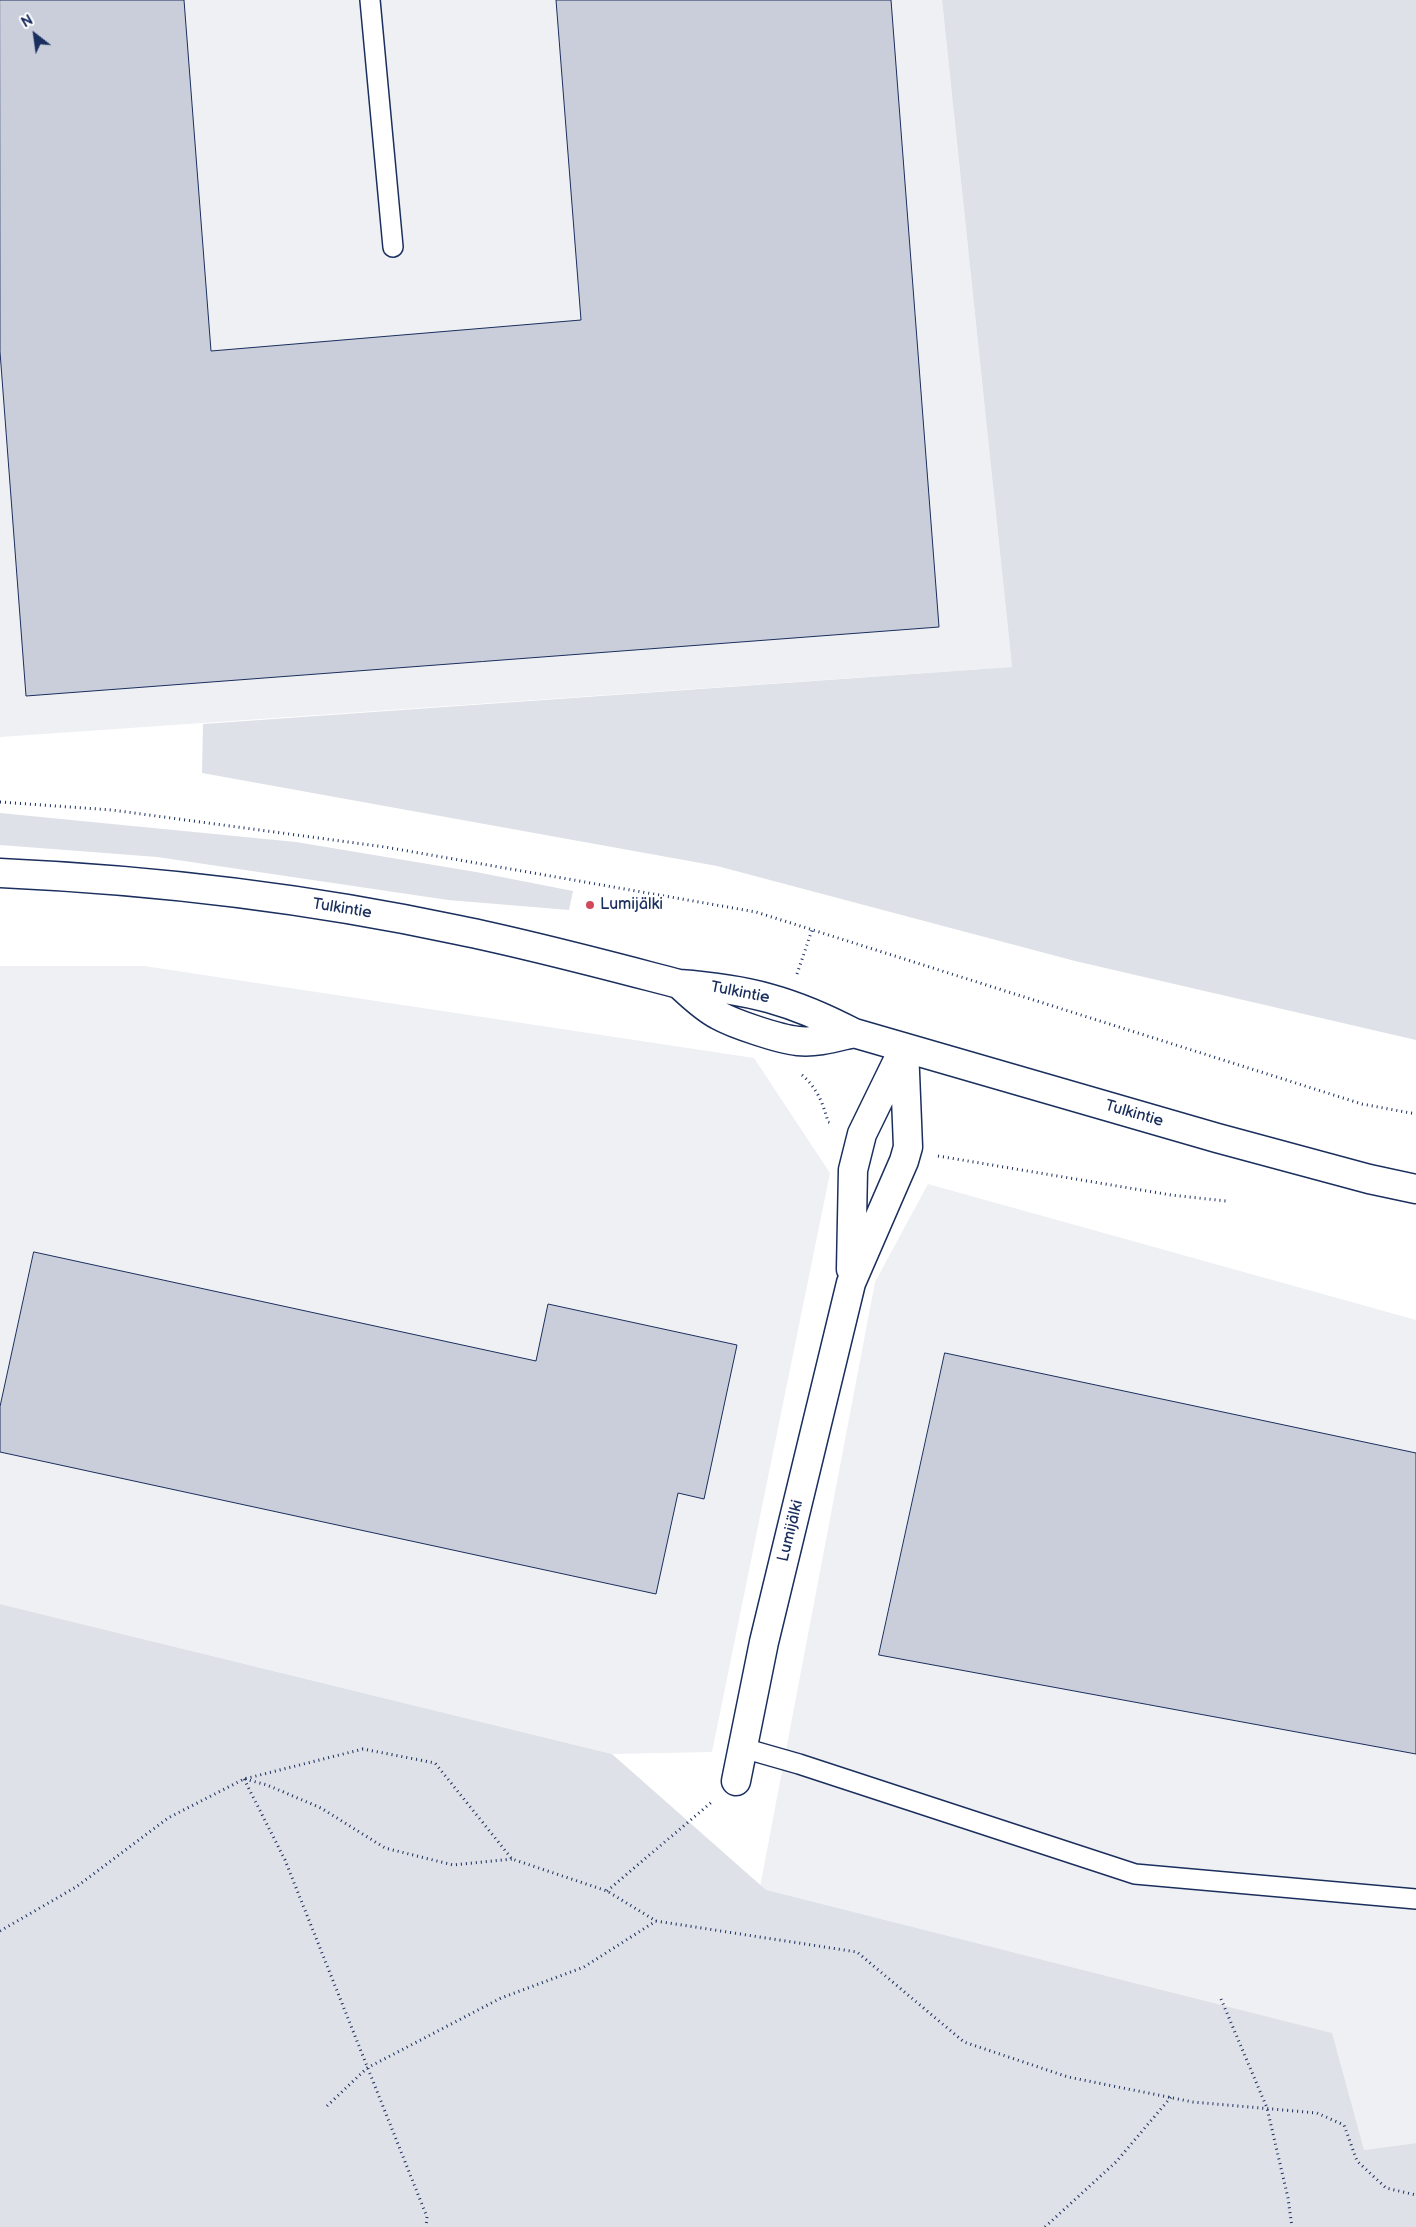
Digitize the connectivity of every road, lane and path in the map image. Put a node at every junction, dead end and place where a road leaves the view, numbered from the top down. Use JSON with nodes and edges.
{"nodes":[{"id":1,"x":370,"y":0,"type":"edge"},
{"id":2,"x":393,"y":247,"type":"dead end"},
{"id":3,"x":0,"y":802,"type":"edge"},
{"id":4,"x":0,"y":873,"type":"edge"},
{"id":5,"x":904,"y":1048,"type":"junction"},
{"id":6,"x":1416,"y":1114,"type":"edge"},
{"id":7,"x":828,"y":1122,"type":"dead end"},
{"id":8,"x":862,"y":1134,"type":"junction"},
{"id":9,"x":908,"y":1148,"type":"junction"},
{"id":10,"x":1416,"y":1189,"type":"edge"},
{"id":11,"x":1226,"y":1200,"type":"dead end"},
{"id":12,"x":851,"y":1283,"type":"junction"},
{"id":13,"x":743,"y":1748,"type":"junction"},
{"id":14,"x":244,"y":1779,"type":"junction"},
{"id":15,"x":736,"y":1781,"type":"joint"},
{"id":16,"x":512,"y":1859,"type":"junction"},
{"id":17,"x":607,"y":1891,"type":"junction"},
{"id":18,"x":1416,"y":1899,"type":"edge"},
{"id":19,"x":656,"y":1922,"type":"junction"},
{"id":20,"x":0,"y":1931,"type":"edge"},
{"id":21,"x":1221,"y":1999,"type":"dead end"},
{"id":22,"x":367,"y":2068,"type":"junction"},
{"id":23,"x":1171,"y":2097,"type":"junction"},
{"id":24,"x":326,"y":2106,"type":"dead end"},
{"id":25,"x":1267,"y":2108,"type":"junction"},
{"id":26,"x":1416,"y":2196,"type":"edge"},
{"id":27,"x":426,"y":2227,"type":"edge"},
{"id":28,"x":1045,"y":2227,"type":"edge"},
{"id":29,"x":1292,"y":2227,"type":"edge"}],
"edges":[{"from":1,"to":2,"type":"lane"},
{"from":3,"to":6,"type":"path"},
{"from":4,"to":5,"type":"main road","name":"Tulkintie"},
{"from":5,"to":8,"type":"main road","name":"Lumijälki"},
{"from":5,"to":9,"type":"main road","name":"Lumijälki"},
{"from":5,"to":10,"type":"main road","name":"Tulkintie"},
{"from":7,"to":8,"type":"path"},
{"from":8,"to":12,"type":"main road","name":"Lumijälki"},
{"from":9,"to":11,"type":"path"},
{"from":9,"to":12,"type":"main road","name":"Lumijälki"},
{"from":12,"to":13,"type":"main road","name":"Lumijälki"},
{"from":13,"to":15,"type":"main road","name":"Lumijälki"},
{"from":13,"to":18,"type":"lane"},
{"from":14,"to":16,"type":"path"},
{"from":14,"to":16,"type":"path"},
{"from":14,"to":20,"type":"path"},
{"from":14,"to":22,"type":"path"},
{"from":15,"to":17,"type":"path"},
{"from":16,"to":17,"type":"path"},
{"from":17,"to":19,"type":"path"},
{"from":19,"to":22,"type":"path"},
{"from":19,"to":23,"type":"path"},
{"from":21,"to":25,"type":"path"},
{"from":22,"to":24,"type":"path"},
{"from":22,"to":27,"type":"path"},
{"from":23,"to":25,"type":"path"},
{"from":23,"to":28,"type":"path"},
{"from":25,"to":26,"type":"path"},
{"from":25,"to":29,"type":"path"}]}
